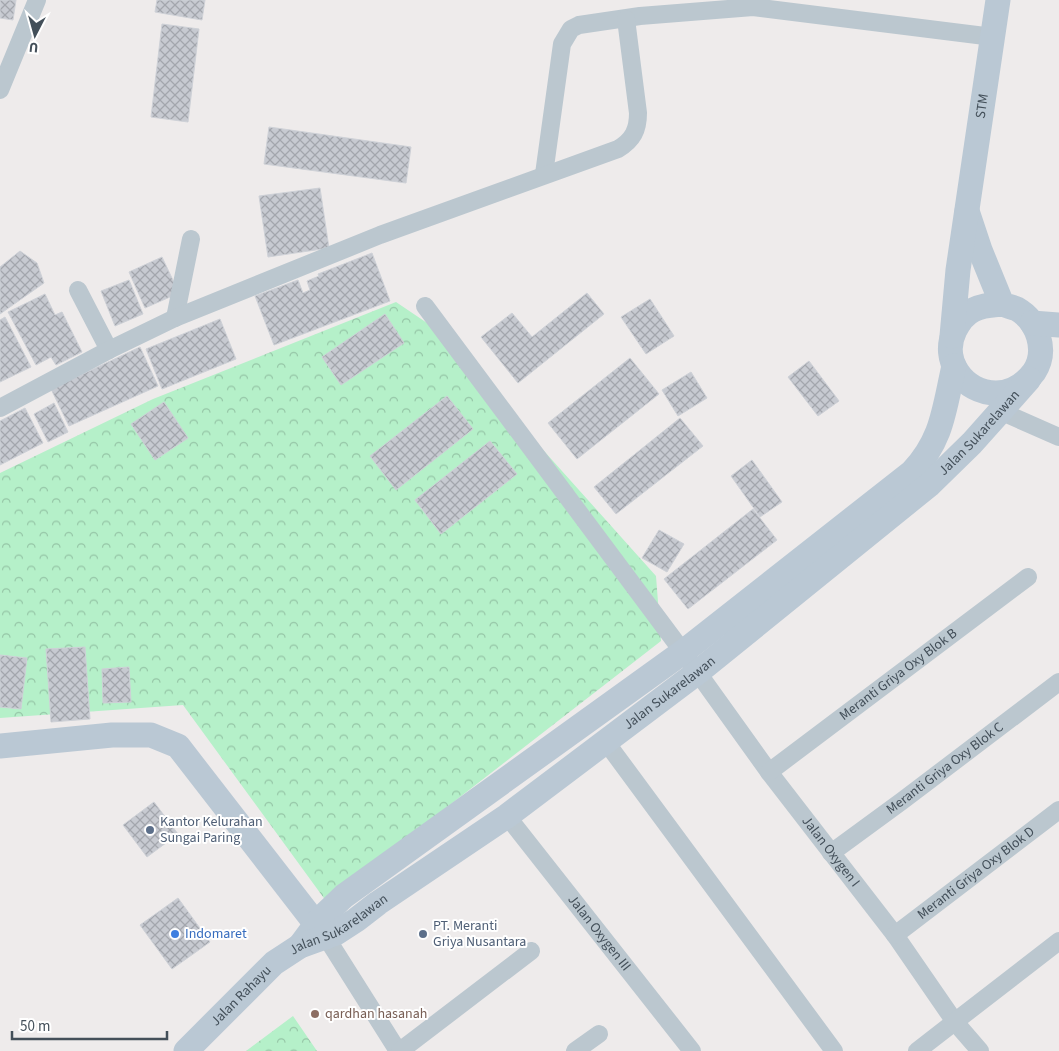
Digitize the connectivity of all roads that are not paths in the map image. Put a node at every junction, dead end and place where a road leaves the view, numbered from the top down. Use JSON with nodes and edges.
{"nodes":[{"id":1,"x":37,"y":0,"type":"edge"},
{"id":2,"x":998,"y":0,"type":"edge"},
{"id":3,"x":626,"y":19,"type":"junction"},
{"id":4,"x":993,"y":37,"type":"junction"},
{"id":5,"x":0,"y":90,"type":"edge"},
{"id":6,"x":544,"y":174,"type":"junction"},
{"id":7,"x":967,"y":211,"type":"junction"},
{"id":8,"x":191,"y":239,"type":"dead end"},
{"id":9,"x":78,"y":290,"type":"dead end"},
{"id":10,"x":1002,"y":304,"type":"junction"},
{"id":11,"x":425,"y":306,"type":"dead end"},
{"id":12,"x":175,"y":318,"type":"junction"},
{"id":13,"x":1032,"y":323,"type":"junction"},
{"id":14,"x":1059,"y":324,"type":"edge"},
{"id":15,"x":952,"y":336,"type":"junction"},
{"id":16,"x":109,"y":350,"type":"junction"},
{"id":17,"x":1042,"y":363,"type":"edge"},
{"id":18,"x":954,"y":366,"type":"junction"},
{"id":19,"x":0,"y":408,"type":"edge"},
{"id":20,"x":1000,"y":411,"type":"junction"},
{"id":21,"x":1059,"y":438,"type":"edge"},
{"id":22,"x":1028,"y":577,"type":"dead end"},
{"id":23,"x":683,"y":652,"type":"junction"},
{"id":24,"x":698,"y":672,"type":"junction"},
{"id":25,"x":1059,"y":682,"type":"edge"},
{"id":26,"x":606,"y":742,"type":"junction"},
{"id":27,"x":0,"y":746,"type":"edge"},
{"id":28,"x":769,"y":772,"type":"junction"},
{"id":29,"x":1059,"y":810,"type":"edge"},
{"id":30,"x":507,"y":816,"type":"junction"},
{"id":31,"x":831,"y":853,"type":"junction"},
{"id":32,"x":322,"y":930,"type":"junction"},
{"id":33,"x":894,"y":935,"type":"junction"},
{"id":34,"x":1059,"y":941,"type":"edge"},
{"id":35,"x":300,"y":946,"type":"joint"},
{"id":36,"x":530,"y":951,"type":"dead end"},
{"id":37,"x":955,"y":1022,"type":"junction"},
{"id":38,"x":599,"y":1034,"type":"dead end"},
{"id":39,"x":186,"y":1051,"type":"edge"},
{"id":40,"x":399,"y":1051,"type":"edge"},
{"id":41,"x":575,"y":1051,"type":"edge"},
{"id":42,"x":692,"y":1051,"type":"edge"},
{"id":43,"x":834,"y":1051,"type":"edge"},
{"id":44,"x":917,"y":1051,"type":"edge"},
{"id":45,"x":980,"y":1051,"type":"edge"}],
"edges":[{"from":1,"to":5,"type":"street"},
{"from":2,"to":4,"type":"main road","name":"STM"},
{"from":3,"to":4,"type":"street"},
{"from":3,"to":6,"type":"street"},
{"from":3,"to":6,"type":"street"},
{"from":4,"to":7,"type":"main road","name":"STM"},
{"from":6,"to":12,"type":"street"},
{"from":7,"to":10,"type":"main road"},
{"from":7,"to":15,"type":"main road","name":"STM"},
{"from":8,"to":12,"type":"street"},
{"from":9,"to":16,"type":"street"},
{"from":10,"to":13,"type":"main road"},
{"from":10,"to":15,"type":"main road"},
{"from":11,"to":23,"type":"street","name":"Jalan Oxygen I"},
{"from":12,"to":16,"type":"street"},
{"from":13,"to":14,"type":"main road"},
{"from":13,"to":17,"type":"main road"},
{"from":15,"to":18,"type":"main road"},
{"from":16,"to":19,"type":"street"},
{"from":17,"to":18,"type":"main road"},
{"from":17,"to":20,"type":"main road","name":"Jalan Sukarelawan"},
{"from":18,"to":23,"type":"main road","name":"Jalan Sukarelawan"},
{"from":20,"to":21,"type":"street"},
{"from":20,"to":24,"type":"main road","name":"Jalan Sukarelawan"},
{"from":22,"to":28,"type":"street","name":"Meranti Griya Oxy Blok B"},
{"from":23,"to":24,"type":"street","name":"Jalan Oxygen I"},
{"from":23,"to":32,"type":"main road","name":"Jalan Sukarelawan"},
{"from":24,"to":26,"type":"main road","name":"Jalan Sukarelawan"},
{"from":24,"to":28,"type":"street","name":"Jalan Oxygen I"},
{"from":25,"to":31,"type":"street","name":"Meranti Griya Oxy Blok C"},
{"from":26,"to":30,"type":"main road","name":"Jalan Sukarelawan"},
{"from":26,"to":43,"type":"street"},
{"from":27,"to":32,"type":"main road","name":"Jalan Sukarelawan"},
{"from":28,"to":31,"type":"street","name":"Jalan Oxygen I"},
{"from":29,"to":33,"type":"street","name":"Meranti Griya Oxy Blok D"},
{"from":30,"to":32,"type":"main road","name":"Jalan Sukarelawan"},
{"from":30,"to":42,"type":"street","name":"Jalan Oxygen III"},
{"from":31,"to":33,"type":"street","name":"Jalan Oxygen I"},
{"from":32,"to":35,"type":"main road","name":"Jalan Sukarelawan"},
{"from":32,"to":40,"type":"street"},
{"from":33,"to":37,"type":"street","name":"Jalan Oxygen I"},
{"from":34,"to":37,"type":"street"},
{"from":35,"to":39,"type":"main road","name":"Jalan Rahayu"},
{"from":36,"to":40,"type":"street"},
{"from":37,"to":44,"type":"street"},
{"from":37,"to":45,"type":"street","name":"Jalan Oxygen I"},
{"from":38,"to":41,"type":"street"}]}
